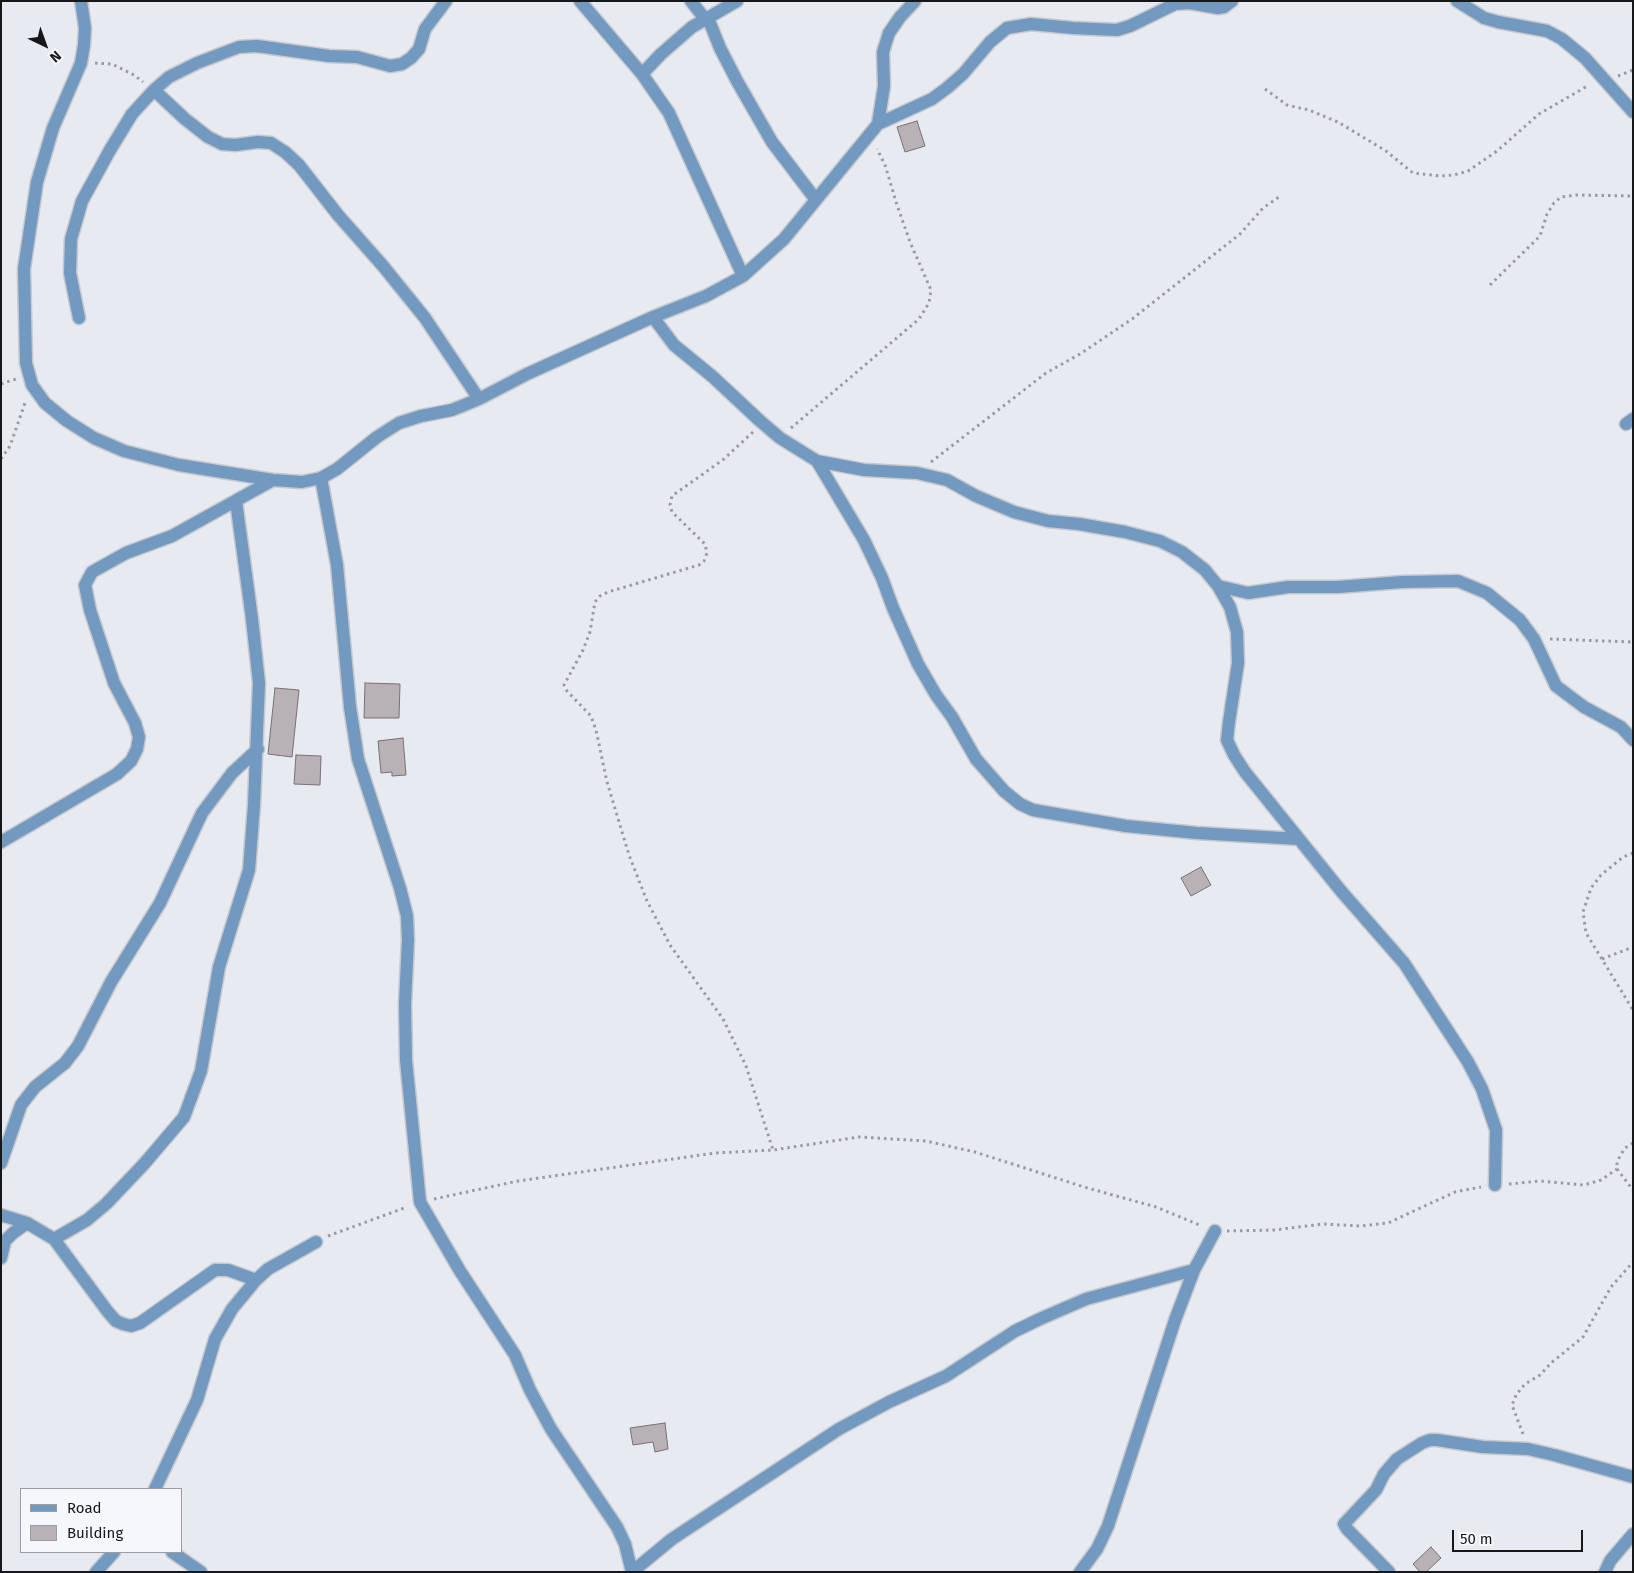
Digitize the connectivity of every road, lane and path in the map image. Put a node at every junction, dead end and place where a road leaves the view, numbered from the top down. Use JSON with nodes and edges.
{"nodes":[{"id":1,"x":81,"y":1,"type":"edge"},
{"id":2,"x":446,"y":1,"type":"edge"},
{"id":3,"x":580,"y":1,"type":"edge"},
{"id":4,"x":691,"y":1,"type":"edge"},
{"id":5,"x":737,"y":1,"type":"edge"},
{"id":6,"x":915,"y":1,"type":"edge"},
{"id":7,"x":1232,"y":1,"type":"edge"},
{"id":8,"x":1457,"y":1,"type":"edge"},
{"id":9,"x":1188,"y":2,"type":"edge"},
{"id":10,"x":707,"y":19,"type":"junction"},
{"id":11,"x":80,"y":63,"type":"junction"},
{"id":12,"x":642,"y":74,"type":"junction"},
{"id":13,"x":1604,"y":78,"type":"junction"},
{"id":14,"x":1265,"y":89,"type":"dead end"},
{"id":15,"x":154,"y":90,"type":"junction"},
{"id":16,"x":1633,"y":112,"type":"edge"},
{"id":17,"x":878,"y":124,"type":"junction"},
{"id":18,"x":866,"y":137,"type":"junction"},
{"id":19,"x":1633,"y":196,"type":"edge"},
{"id":20,"x":1279,"y":197,"type":"dead end"},
{"id":21,"x":816,"y":200,"type":"junction"},
{"id":22,"x":743,"y":276,"type":"junction"},
{"id":23,"x":1490,"y":285,"type":"dead end"},
{"id":24,"x":653,"y":317,"type":"junction"},
{"id":25,"x":79,"y":318,"type":"dead end"},
{"id":26,"x":32,"y":386,"type":"junction"},
{"id":27,"x":479,"y":399,"type":"junction"},
{"id":28,"x":759,"y":420,"type":"junction"},
{"id":29,"x":780,"y":438,"type":"junction"},
{"id":30,"x":1,"y":459,"type":"edge"},
{"id":31,"x":817,"y":461,"type":"junction"},
{"id":32,"x":917,"y":473,"type":"junction"},
{"id":33,"x":321,"y":478,"type":"junction"},
{"id":34,"x":272,"y":480,"type":"junction"},
{"id":35,"x":236,"y":501,"type":"junction"},
{"id":36,"x":1218,"y":586,"type":"junction"},
{"id":37,"x":1534,"y":639,"type":"junction"},
{"id":38,"x":1633,"y":642,"type":"edge"},
{"id":39,"x":1633,"y":740,"type":"edge"},
{"id":40,"x":258,"y":749,"type":"junction"},
{"id":41,"x":1299,"y":839,"type":"junction"},
{"id":42,"x":1,"y":842,"type":"edge"},
{"id":43,"x":1633,"y":853,"type":"edge"},
{"id":44,"x":1633,"y":948,"type":"edge"},
{"id":45,"x":1602,"y":959,"type":"junction"},
{"id":46,"x":1633,"y":1010,"type":"edge"},
{"id":47,"x":1633,"y":1143,"type":"edge"},
{"id":48,"x":773,"y":1150,"type":"junction"},
{"id":49,"x":1,"y":1163,"type":"edge"},
{"id":50,"x":1617,"y":1170,"type":"junction"},
{"id":51,"x":1495,"y":1185,"type":"junction"},
{"id":52,"x":1633,"y":1190,"type":"edge"},
{"id":53,"x":420,"y":1202,"type":"junction"},
{"id":54,"x":1,"y":1215,"type":"edge"},
{"id":55,"x":27,"y":1224,"type":"junction"},
{"id":56,"x":1216,"y":1232,"type":"junction"},
{"id":57,"x":54,"y":1239,"type":"junction"},
{"id":58,"x":316,"y":1242,"type":"joint"},
{"id":59,"x":1,"y":1258,"type":"edge"},
{"id":60,"x":1633,"y":1262,"type":"edge"},
{"id":61,"x":1194,"y":1270,"type":"junction"},
{"id":62,"x":256,"y":1280,"type":"junction"},
{"id":63,"x":1528,"y":1450,"type":"junction"},
{"id":64,"x":1633,"y":1478,"type":"edge"},
{"id":65,"x":154,"y":1488,"type":"edge"},
{"id":66,"x":1633,"y":1534,"type":"edge"},
{"id":67,"x":113,"y":1553,"type":"edge"},
{"id":68,"x":173,"y":1553,"type":"edge"},
{"id":69,"x":96,"y":1572,"type":"edge"},
{"id":70,"x":201,"y":1572,"type":"edge"},
{"id":71,"x":632,"y":1572,"type":"edge"},
{"id":72,"x":1080,"y":1572,"type":"edge"},
{"id":73,"x":1389,"y":1572,"type":"edge"},
{"id":74,"x":1605,"y":1572,"type":"edge"}],
"edges":[{"from":1,"to":11,"type":"street"},
{"from":2,"to":15,"type":"street"},
{"from":3,"to":12,"type":"street"},
{"from":4,"to":10,"type":"street"},
{"from":5,"to":10,"type":"street"},
{"from":6,"to":17,"type":"street"},
{"from":7,"to":9,"type":"street"},
{"from":8,"to":13,"type":"street"},
{"from":9,"to":17,"type":"street"},
{"from":10,"to":12,"type":"street"},
{"from":10,"to":21,"type":"street"},
{"from":11,"to":15,"type":"path"},
{"from":11,"to":26,"type":"street"},
{"from":12,"to":22,"type":"street"},
{"from":13,"to":14,"type":"path"},
{"from":13,"to":16,"type":"street"},
{"from":15,"to":25,"type":"street"},
{"from":15,"to":27,"type":"street"},
{"from":17,"to":18,"type":"street"},
{"from":18,"to":21,"type":"street"},
{"from":18,"to":29,"type":"path"},
{"from":19,"to":23,"type":"path"},
{"from":20,"to":32,"type":"path"},
{"from":21,"to":22,"type":"street"},
{"from":22,"to":24,"type":"street"},
{"from":24,"to":27,"type":"street"},
{"from":24,"to":28,"type":"street"},
{"from":26,"to":30,"type":"path"},
{"from":26,"to":34,"type":"street"},
{"from":27,"to":33,"type":"street"},
{"from":28,"to":29,"type":"street"},
{"from":28,"to":48,"type":"path"},
{"from":29,"to":31,"type":"street"},
{"from":31,"to":32,"type":"street"},
{"from":31,"to":41,"type":"street"},
{"from":32,"to":36,"type":"street"},
{"from":33,"to":34,"type":"street"},
{"from":33,"to":53,"type":"street"},
{"from":34,"to":35,"type":"street"},
{"from":35,"to":40,"type":"street"},
{"from":35,"to":42,"type":"street"},
{"from":36,"to":37,"type":"street"},
{"from":36,"to":41,"type":"street"},
{"from":37,"to":38,"type":"path"},
{"from":37,"to":39,"type":"street"},
{"from":40,"to":49,"type":"street"},
{"from":40,"to":57,"type":"street"},
{"from":41,"to":51,"type":"street"},
{"from":43,"to":45,"type":"path"},
{"from":44,"to":45,"type":"path"},
{"from":45,"to":46,"type":"path"},
{"from":47,"to":50,"type":"path"},
{"from":48,"to":53,"type":"path"},
{"from":48,"to":56,"type":"path"},
{"from":50,"to":51,"type":"path"},
{"from":50,"to":52,"type":"path"},
{"from":51,"to":56,"type":"path"},
{"from":53,"to":58,"type":"path"},
{"from":53,"to":71,"type":"street"},
{"from":54,"to":55,"type":"street"},
{"from":55,"to":57,"type":"street"},
{"from":55,"to":59,"type":"street"},
{"from":56,"to":61,"type":"street"},
{"from":57,"to":62,"type":"street"},
{"from":58,"to":62,"type":"street"},
{"from":60,"to":63,"type":"path"},
{"from":61,"to":71,"type":"street"},
{"from":61,"to":72,"type":"street"},
{"from":62,"to":65,"type":"street"},
{"from":63,"to":64,"type":"street"},
{"from":63,"to":73,"type":"street"},
{"from":66,"to":74,"type":"street"},
{"from":67,"to":69,"type":"street"},
{"from":68,"to":70,"type":"street"}]}
